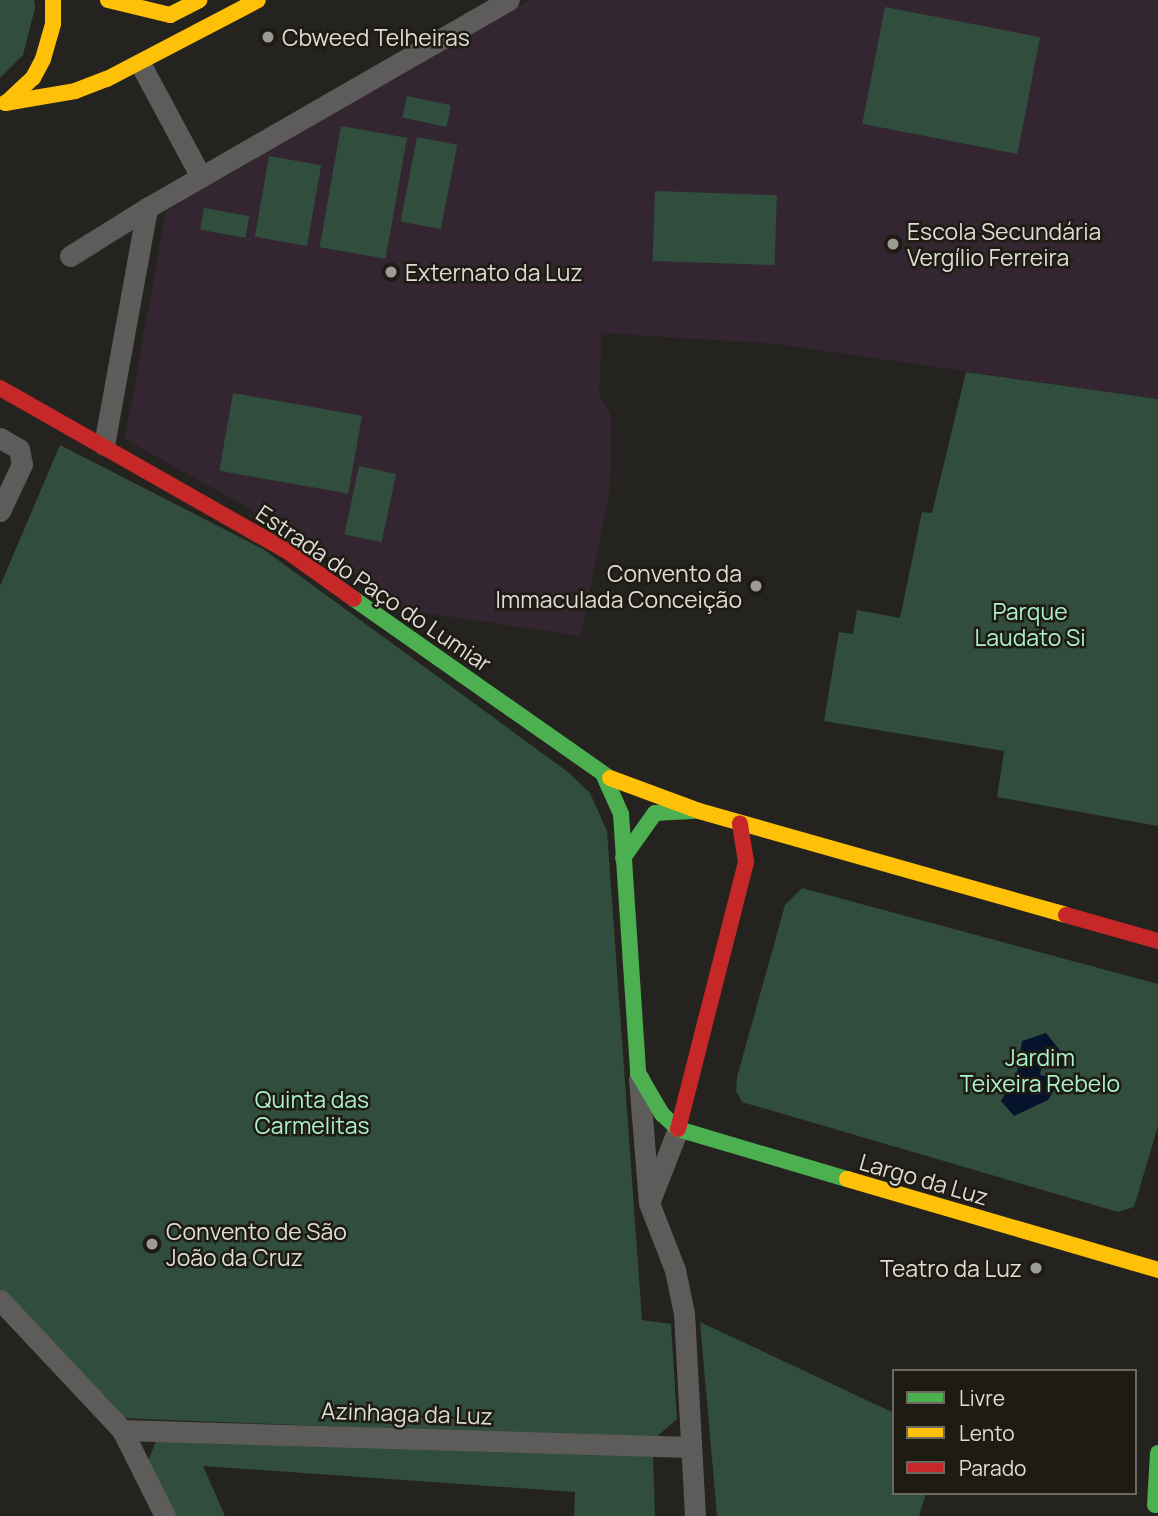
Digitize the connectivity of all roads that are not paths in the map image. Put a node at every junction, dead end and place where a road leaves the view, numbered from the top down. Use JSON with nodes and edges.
{"nodes":[{"id":1,"x":53,"y":0,"type":"edge"},
{"id":2,"x":108,"y":0,"type":"edge"},
{"id":3,"x":198,"y":0,"type":"edge"},
{"id":4,"x":258,"y":0,"type":"edge"},
{"id":5,"x":509,"y":0,"type":"edge"},
{"id":6,"x":141,"y":65,"type":"junction"},
{"id":7,"x":3,"y":105,"type":"edge"},
{"id":8,"x":201,"y":177,"type":"junction"},
{"id":9,"x":147,"y":208,"type":"junction"},
{"id":10,"x":71,"y":256,"type":"dead end"},
{"id":11,"x":0,"y":388,"type":"edge"},
{"id":12,"x":0,"y":438,"type":"edge"},
{"id":13,"x":104,"y":445,"type":"junction"},
{"id":14,"x":0,"y":511,"type":"edge"},
{"id":15,"x":604,"y":776,"type":"junction"},
{"id":16,"x":699,"y":811,"type":"junction"},
{"id":17,"x":740,"y":823,"type":"junction"},
{"id":18,"x":623,"y":858,"type":"junction"},
{"id":19,"x":1158,"y":941,"type":"edge"},
{"id":20,"x":638,"y":1073,"type":"junction"},
{"id":21,"x":678,"y":1129,"type":"junction"},
{"id":22,"x":649,"y":1203,"type":"junction"},
{"id":23,"x":1158,"y":1269,"type":"edge"},
{"id":24,"x":0,"y":1300,"type":"edge"},
{"id":25,"x":122,"y":1430,"type":"junction"},
{"id":26,"x":691,"y":1447,"type":"junction"},
{"id":27,"x":1158,"y":1453,"type":"edge"},
{"id":28,"x":1156,"y":1506,"type":"edge"},
{"id":29,"x":165,"y":1516,"type":"edge"},
{"id":30,"x":695,"y":1516,"type":"edge"}],
"edges":[{"from":1,"to":7,"type":"street"},
{"from":2,"to":3,"type":"street"},
{"from":4,"to":6,"type":"street"},
{"from":5,"to":8,"type":"street"},
{"from":6,"to":7,"type":"street"},
{"from":6,"to":8,"type":"street"},
{"from":8,"to":9,"type":"street"},
{"from":9,"to":10,"type":"street"},
{"from":9,"to":13,"type":"street"},
{"from":11,"to":13,"type":"street","name":"Estrada do Paço do Lumiar"},
{"from":12,"to":14,"type":"street"},
{"from":13,"to":15,"type":"street","name":"Estrada do Paço do Lumiar"},
{"from":15,"to":16,"type":"street"},
{"from":15,"to":18,"type":"street"},
{"from":16,"to":17,"type":"street"},
{"from":16,"to":18,"type":"street"},
{"from":17,"to":19,"type":"street"},
{"from":17,"to":21,"type":"street"},
{"from":18,"to":20,"type":"street"},
{"from":20,"to":21,"type":"street"},
{"from":20,"to":22,"type":"street"},
{"from":21,"to":22,"type":"street"},
{"from":21,"to":23,"type":"street","name":"Largo da Luz"},
{"from":22,"to":26,"type":"street"},
{"from":24,"to":25,"type":"street"},
{"from":25,"to":26,"type":"street","name":"Azinhaga da Luz"},
{"from":25,"to":29,"type":"street"},
{"from":26,"to":30,"type":"street"},
{"from":27,"to":28,"type":"street"}]}
